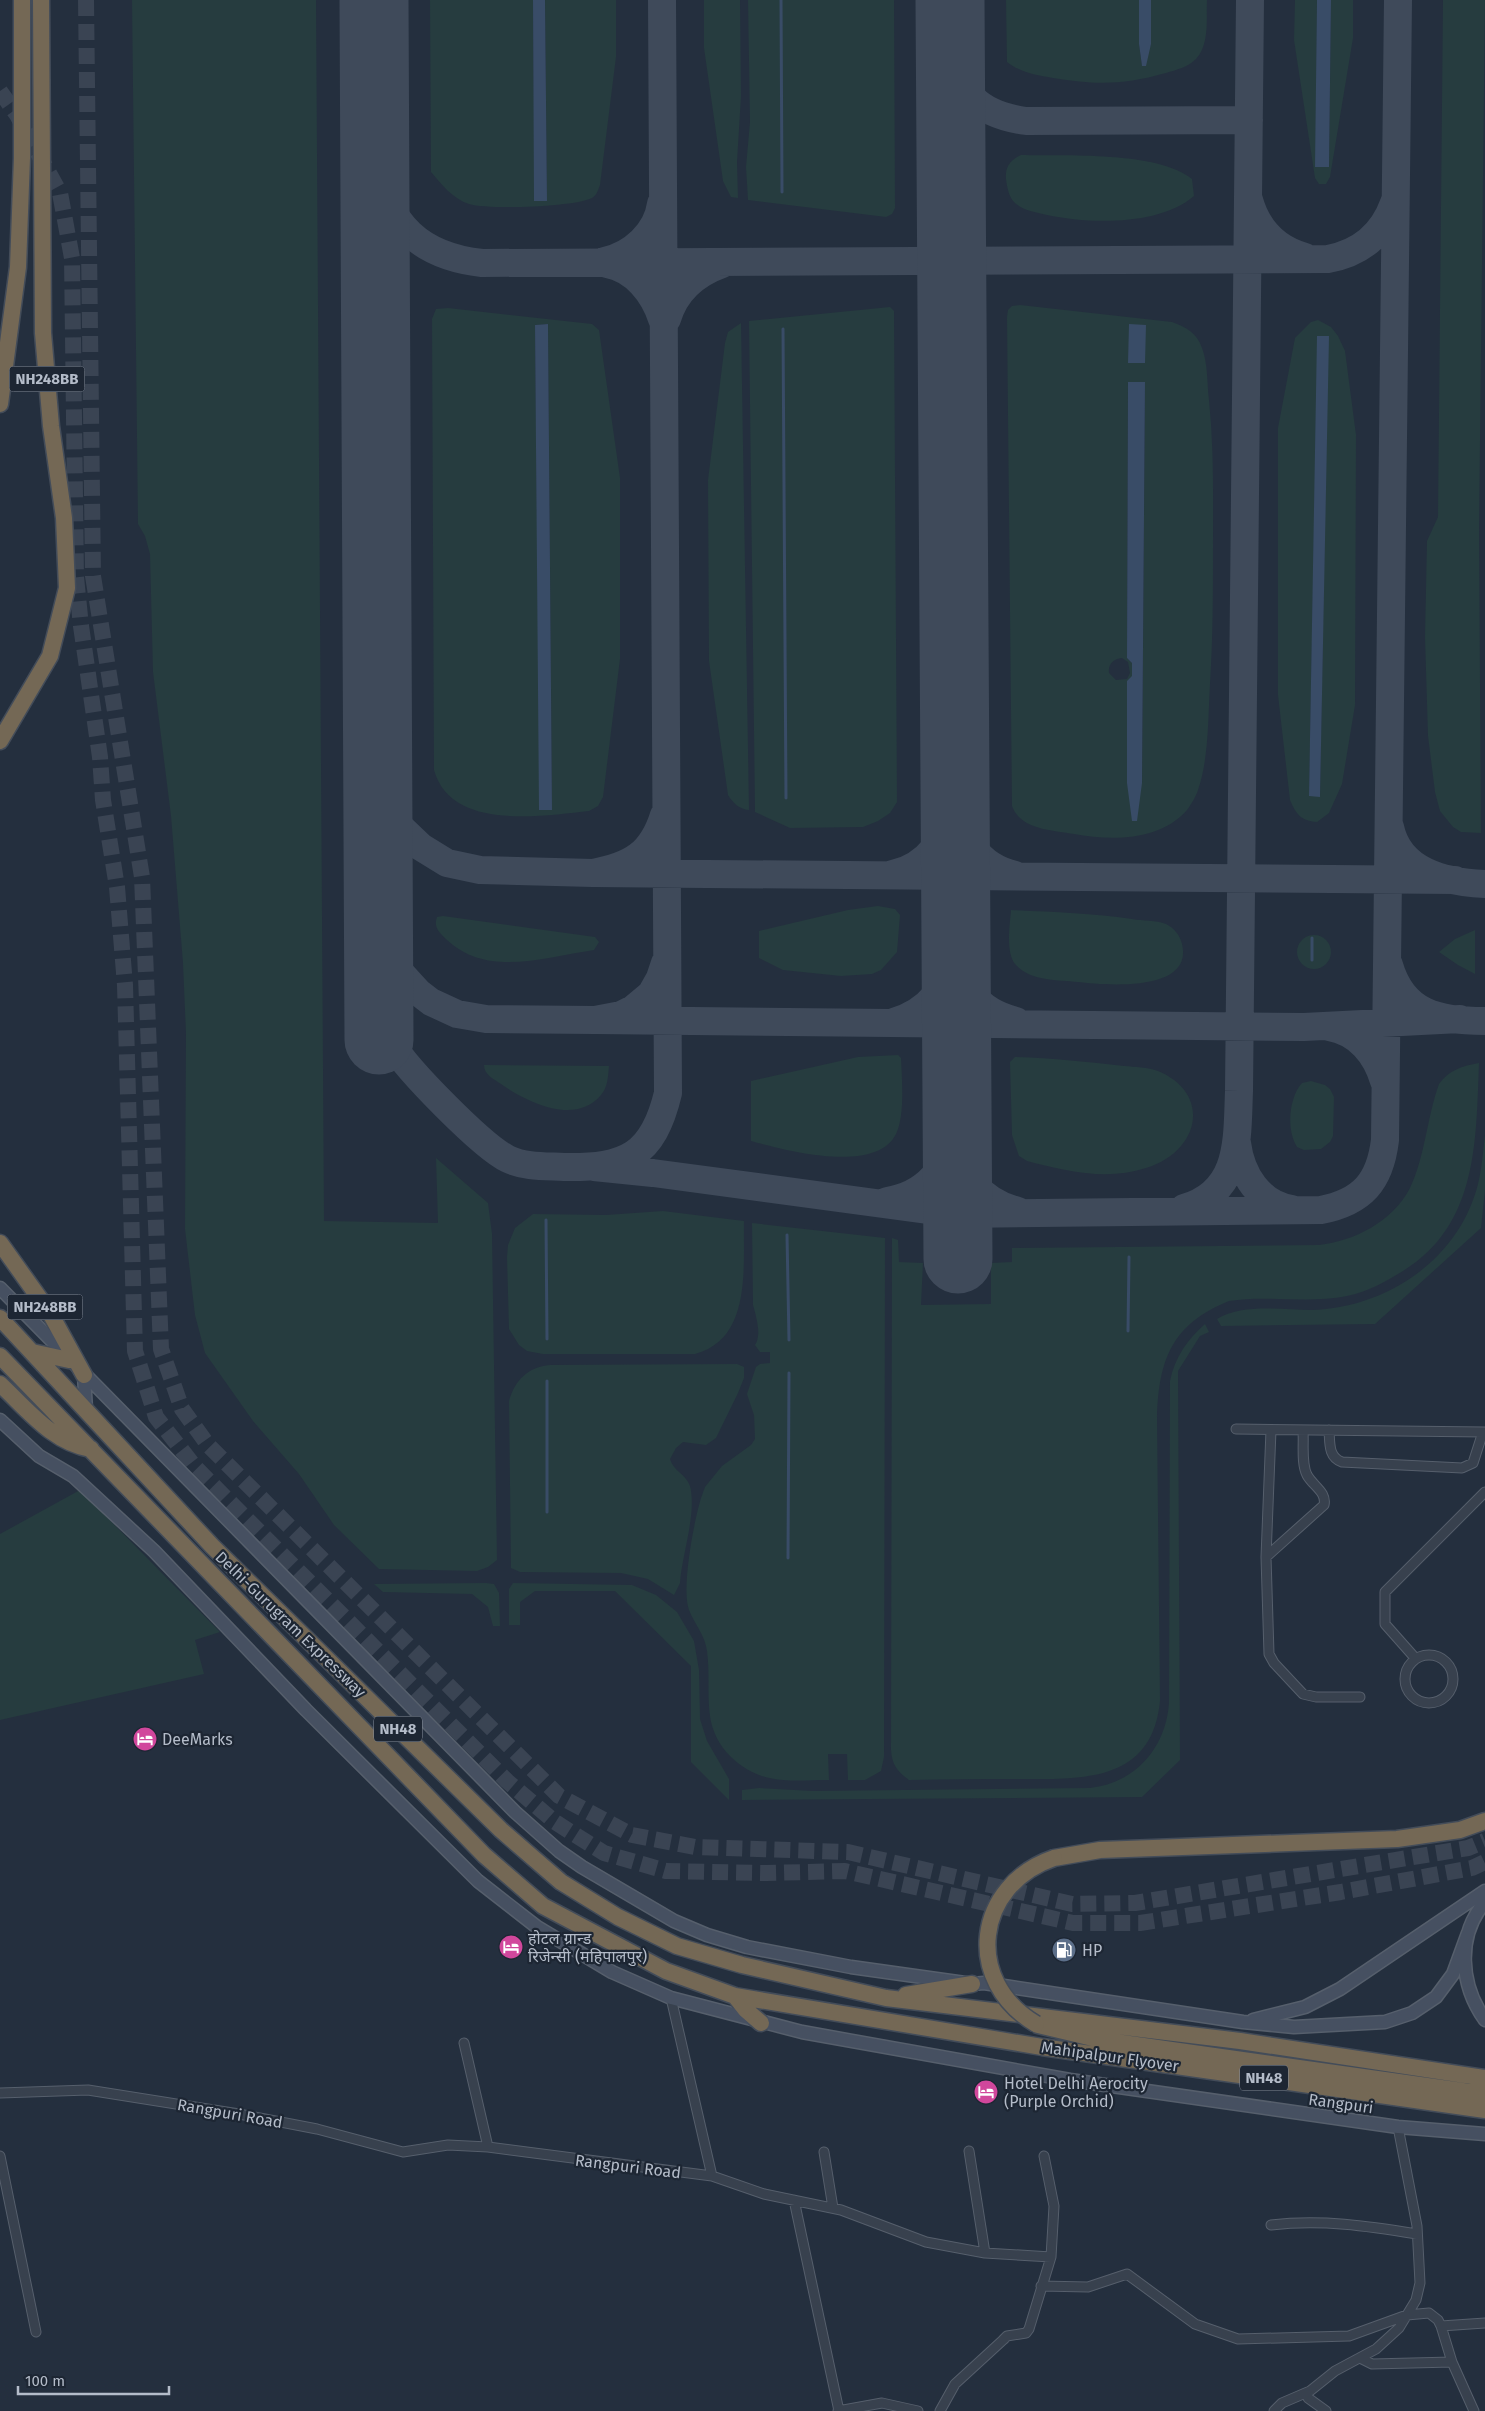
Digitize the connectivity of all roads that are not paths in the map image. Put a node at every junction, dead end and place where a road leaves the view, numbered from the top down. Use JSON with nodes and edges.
{"nodes":[{"id":1,"x":22,"y":0,"type":"edge"},
{"id":2,"x":41,"y":0,"type":"edge"},
{"id":3,"x":0,"y":404,"type":"edge"},
{"id":4,"x":0,"y":741,"type":"edge"},
{"id":5,"x":0,"y":1243,"type":"edge"},
{"id":6,"x":0,"y":1288,"type":"edge"},
{"id":7,"x":0,"y":1305,"type":"edge"},
{"id":8,"x":4,"y":1322,"type":"edge"},
{"id":9,"x":32,"y":1352,"type":"junction"},
{"id":10,"x":0,"y":1356,"type":"edge"},
{"id":11,"x":69,"y":1360,"type":"junction"},
{"id":12,"x":84,"y":1375,"type":"junction"},
{"id":13,"x":0,"y":1384,"type":"edge"},
{"id":14,"x":86,"y":1410,"type":"junction"},
{"id":15,"x":0,"y":1420,"type":"edge"},
{"id":16,"x":1236,"y":1429,"type":"dead end"},
{"id":17,"x":1271,"y":1430,"type":"junction"},
{"id":18,"x":1330,"y":1430,"type":"junction"},
{"id":19,"x":1303,"y":1431,"type":"junction"},
{"id":20,"x":1484,"y":1432,"type":"edge"},
{"id":21,"x":91,"y":1449,"type":"junction"},
{"id":22,"x":1485,"y":1492,"type":"edge"},
{"id":23,"x":1266,"y":1557,"type":"junction"},
{"id":24,"x":1416,"y":1659,"type":"junction"},
{"id":25,"x":1360,"y":1697,"type":"dead end"},
{"id":26,"x":1485,"y":1821,"type":"edge"},
{"id":27,"x":1485,"y":1891,"type":"edge"},
{"id":28,"x":1485,"y":1902,"type":"edge"},
{"id":29,"x":1468,"y":1933,"type":"junction"},
{"id":30,"x":972,"y":1984,"type":"junction"},
{"id":31,"x":735,"y":1996,"type":"junction"},
{"id":32,"x":671,"y":1998,"type":"junction"},
{"id":33,"x":886,"y":1998,"type":"junction"},
{"id":34,"x":1485,"y":2020,"type":"edge"},
{"id":35,"x":1243,"y":2022,"type":"junction"},
{"id":36,"x":761,"y":2023,"type":"junction"},
{"id":37,"x":464,"y":2043,"type":"dead end"},
{"id":38,"x":1485,"y":2078,"type":"edge"},
{"id":39,"x":0,"y":2093,"type":"edge"},
{"id":40,"x":1485,"y":2094,"type":"edge"},
{"id":41,"x":1485,"y":2110,"type":"edge"},
{"id":42,"x":1398,"y":2128,"type":"junction"},
{"id":43,"x":1485,"y":2134,"type":"edge"},
{"id":44,"x":488,"y":2148,"type":"junction"},
{"id":45,"x":969,"y":2151,"type":"dead end"},
{"id":46,"x":824,"y":2152,"type":"dead end"},
{"id":47,"x":0,"y":2156,"type":"edge"},
{"id":48,"x":1044,"y":2156,"type":"dead end"},
{"id":49,"x":712,"y":2176,"type":"junction"},
{"id":50,"x":794,"y":2200,"type":"junction"},
{"id":51,"x":833,"y":2208,"type":"junction"},
{"id":52,"x":1271,"y":2225,"type":"dead end"},
{"id":53,"x":1417,"y":2234,"type":"junction"},
{"id":54,"x":985,"y":2253,"type":"junction"},
{"id":55,"x":1051,"y":2257,"type":"junction"},
{"id":56,"x":1041,"y":2286,"type":"junction"},
{"id":57,"x":1407,"y":2315,"type":"junction"},
{"id":58,"x":1485,"y":2323,"type":"edge"},
{"id":59,"x":1441,"y":2326,"type":"junction"},
{"id":60,"x":36,"y":2332,"type":"dead end"},
{"id":61,"x":1360,"y":2358,"type":"junction"},
{"id":62,"x":1452,"y":2362,"type":"junction"},
{"id":63,"x":1306,"y":2393,"type":"junction"},
{"id":64,"x":838,"y":2411,"type":"edge"},
{"id":65,"x":918,"y":2411,"type":"edge"},
{"id":66,"x":940,"y":2411,"type":"edge"},
{"id":67,"x":1274,"y":2411,"type":"edge"},
{"id":68,"x":1326,"y":2411,"type":"edge"},
{"id":69,"x":1474,"y":2411,"type":"edge"}],
"edges":[{"from":1,"to":3,"type":"highway"},
{"from":2,"to":4,"type":"highway","number":"NH248BB"},
{"from":5,"to":12,"type":"highway","number":"NH248BB"},
{"from":6,"to":11,"type":"main road"},
{"from":7,"to":8,"type":"highway"},
{"from":8,"to":9,"type":"highway","name":"Delhi-Gurugram Expressway","number":"NH48"},
{"from":9,"to":11,"type":"highway"},
{"from":9,"to":14,"type":"highway","name":"Delhi-Gurugram Expressway","number":"NH48"},
{"from":10,"to":21,"type":"highway","name":"Delhi-Gurugram Expressway","number":"NH48"},
{"from":11,"to":12,"type":"main road"},
{"from":12,"to":14,"type":"main road"},
{"from":12,"to":30,"type":"main road"},
{"from":13,"to":21,"type":"highway"},
{"from":14,"to":33,"type":"highway","name":"Delhi-Gurugram Expressway","number":"NH48"},
{"from":15,"to":32,"type":"main road","name":"Rangpuri"},
{"from":16,"to":17,"type":"street"},
{"from":17,"to":19,"type":"street"},
{"from":17,"to":23,"type":"street"},
{"from":18,"to":19,"type":"street"},
{"from":18,"to":20,"type":"street"},
{"from":18,"to":20,"type":"street"},
{"from":19,"to":23,"type":"street"},
{"from":21,"to":31,"type":"highway","name":"Delhi-Gurugram Expressway","number":"NH48"},
{"from":22,"to":24,"type":"street"},
{"from":23,"to":25,"type":"street"},
{"from":24,"to":24,"type":"street"},
{"from":26,"to":40,"type":"highway","bridge":true},
{"from":27,"to":35,"type":"main road"},
{"from":28,"to":29,"type":"main road"},
{"from":29,"to":34,"type":"main road"},
{"from":29,"to":35,"type":"main road"},
{"from":30,"to":33,"type":"highway"},
{"from":30,"to":35,"type":"main road"},
{"from":31,"to":36,"type":"highway"},
{"from":31,"to":41,"type":"highway","name":"Mahipalpur Flyover","number":"NH48"},
{"from":32,"to":36,"type":"main road","name":"Rangpuri"},
{"from":32,"to":49,"type":"street"},
{"from":33,"to":38,"type":"highway","name":"Mahipalpur Flyover","number":"NH48"},
{"from":36,"to":42,"type":"main road","name":"Rangpuri"},
{"from":37,"to":44,"type":"street"},
{"from":39,"to":44,"type":"street","name":"Rangpuri Road"},
{"from":42,"to":43,"type":"main road","name":"Rangpuri"},
{"from":42,"to":53,"type":"street"},
{"from":44,"to":49,"type":"street","name":"Rangpuri Road"},
{"from":45,"to":54,"type":"street"},
{"from":46,"to":51,"type":"street"},
{"from":47,"to":60,"type":"street"},
{"from":48,"to":55,"type":"street"},
{"from":49,"to":50,"type":"street","name":"Rangpuri Road"},
{"from":50,"to":51,"type":"street","name":"Rangpuri Road"},
{"from":50,"to":64,"type":"street"},
{"from":51,"to":54,"type":"street","name":"Rangpuri Road"},
{"from":52,"to":53,"type":"street"},
{"from":53,"to":57,"type":"street"},
{"from":54,"to":55,"type":"street","name":"Rangpuri Road"},
{"from":55,"to":56,"type":"street"},
{"from":56,"to":57,"type":"street"},
{"from":56,"to":66,"type":"street"},
{"from":57,"to":59,"type":"street"},
{"from":57,"to":61,"type":"street"},
{"from":58,"to":59,"type":"street"},
{"from":59,"to":62,"type":"street"},
{"from":61,"to":62,"type":"street"},
{"from":61,"to":63,"type":"street"},
{"from":62,"to":69,"type":"street"},
{"from":63,"to":67,"type":"street"},
{"from":63,"to":68,"type":"street"},
{"from":64,"to":65,"type":"street"}]}
